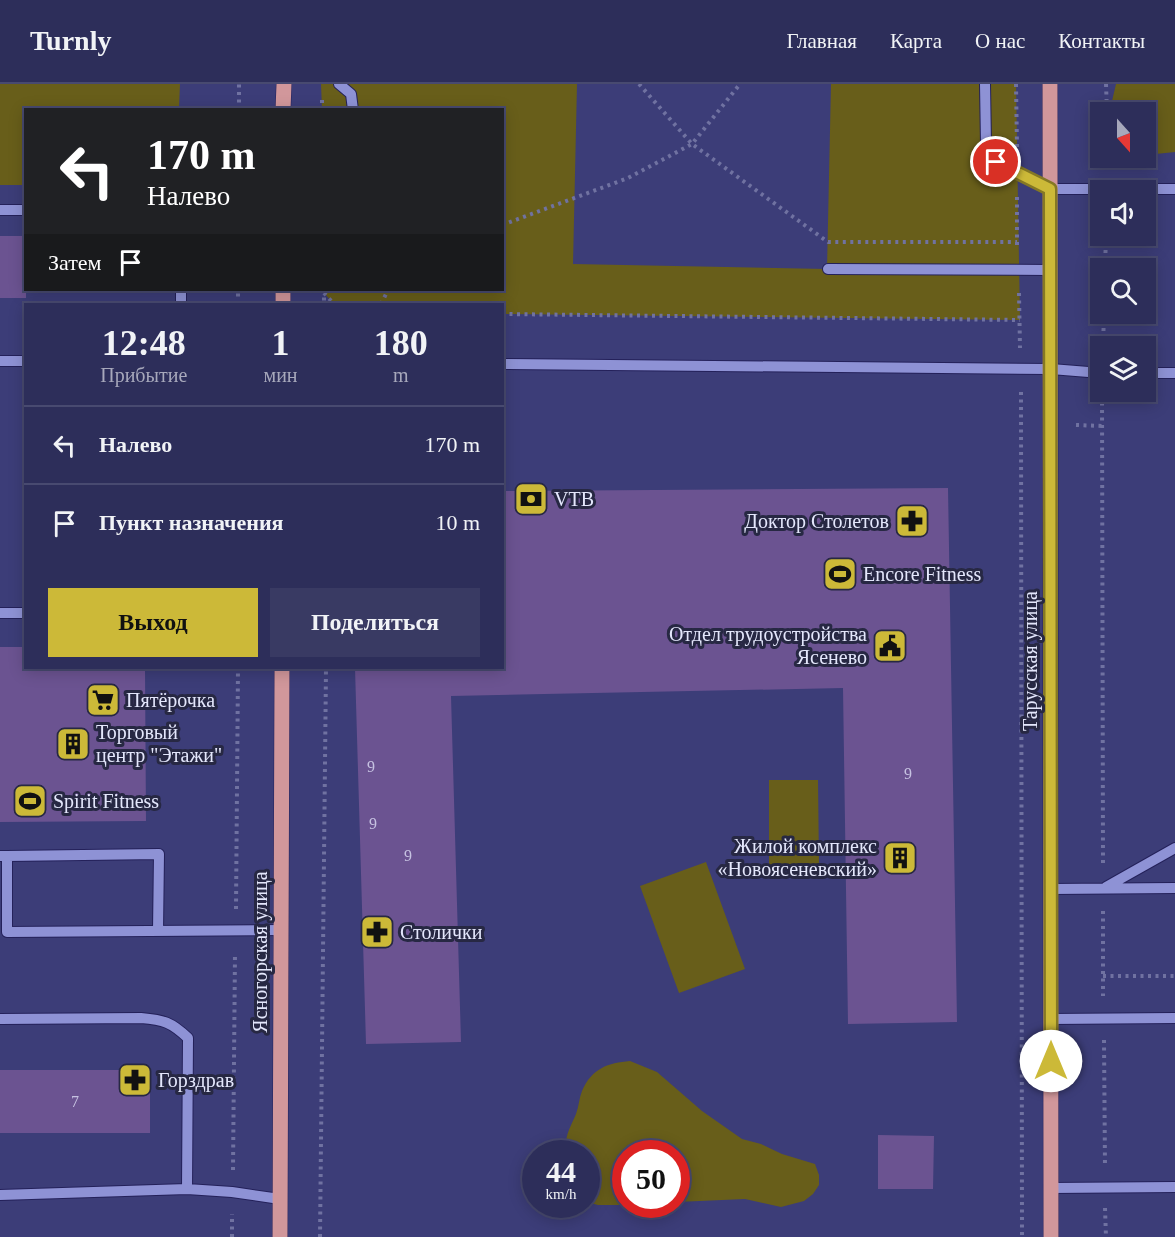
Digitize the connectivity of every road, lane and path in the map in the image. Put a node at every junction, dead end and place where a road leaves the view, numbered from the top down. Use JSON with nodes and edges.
{"nodes":[{"id":1,"x":239,"y":84,"type":"edge"},
{"id":2,"x":284,"y":84,"type":"edge"},
{"id":3,"x":339,"y":84,"type":"edge"},
{"id":4,"x":639,"y":84,"type":"edge"},
{"id":5,"x":740,"y":84,"type":"edge"},
{"id":6,"x":985,"y":84,"type":"edge"},
{"id":7,"x":1016,"y":84,"type":"edge"},
{"id":8,"x":1050,"y":84,"type":"edge"},
{"id":9,"x":1106,"y":84,"type":"edge"},
{"id":10,"x":1107,"y":102,"type":"edge"},
{"id":11,"x":239,"y":108,"type":"edge"},
{"id":12,"x":284,"y":108,"type":"edge"},
{"id":13,"x":353,"y":108,"type":"edge"},
{"id":14,"x":692,"y":144,"type":"junction"},
{"id":15,"x":1017,"y":173,"type":"junction"},
{"id":16,"x":1050,"y":189,"type":"junction"},
{"id":17,"x":1175,"y":189,"type":"edge"},
{"id":18,"x":0,"y":210,"type":"edge"},
{"id":19,"x":24,"y":210,"type":"edge"},
{"id":20,"x":504,"y":224,"type":"edge"},
{"id":21,"x":1017,"y":242,"type":"junction"},
{"id":22,"x":828,"y":269,"type":"dead end"},
{"id":23,"x":1018,"y":270,"type":"junction"},
{"id":24,"x":1050,"y":270,"type":"junction"},
{"id":25,"x":324,"y":291,"type":"edge"},
{"id":26,"x":333,"y":303,"type":"edge"},
{"id":27,"x":504,"y":314,"type":"edge"},
{"id":28,"x":1020,"y":321,"type":"junction"},
{"id":29,"x":0,"y":361,"type":"edge"},
{"id":30,"x":24,"y":361,"type":"edge"},
{"id":31,"x":504,"y":364,"type":"edge"},
{"id":32,"x":1020,"y":369,"type":"junction"},
{"id":33,"x":1050,"y":369,"type":"junction"},
{"id":34,"x":1090,"y":373,"type":"edge"},
{"id":35,"x":1156,"y":373,"type":"edge"},
{"id":36,"x":1175,"y":373,"type":"edge"},
{"id":37,"x":1102,"y":402,"type":"edge"},
{"id":38,"x":0,"y":613,"type":"edge"},
{"id":39,"x":24,"y":613,"type":"edge"},
{"id":40,"x":282,"y":669,"type":"edge"},
{"id":41,"x":326,"y":669,"type":"edge"},
{"id":42,"x":1175,"y":848,"type":"edge"},
{"id":43,"x":3,"y":856,"type":"edge"},
{"id":44,"x":1175,"y":888,"type":"edge"},
{"id":45,"x":1051,"y":889,"type":"junction"},
{"id":46,"x":1103,"y":889,"type":"junction"},
{"id":47,"x":281,"y":930,"type":"junction"},
{"id":48,"x":158,"y":931,"type":"junction"},
{"id":49,"x":1103,"y":976,"type":"junction"},
{"id":50,"x":1175,"y":976,"type":"edge"},
{"id":51,"x":1103,"y":1018,"type":"junction"},
{"id":52,"x":1175,"y":1018,"type":"edge"},
{"id":53,"x":0,"y":1019,"type":"edge"},
{"id":54,"x":1051,"y":1019,"type":"junction"},
{"id":55,"x":1105,"y":1187,"type":"junction"},
{"id":56,"x":1175,"y":1187,"type":"edge"},
{"id":57,"x":1051,"y":1188,"type":"junction"},
{"id":58,"x":187,"y":1189,"type":"junction"},
{"id":59,"x":0,"y":1195,"type":"edge"},
{"id":60,"x":280,"y":1199,"type":"junction"},
{"id":61,"x":322,"y":1236,"type":"edge"},
{"id":62,"x":280,"y":1237,"type":"edge"},
{"id":63,"x":1022,"y":1237,"type":"edge"},
{"id":64,"x":1052,"y":1237,"type":"edge"},
{"id":65,"x":1106,"y":1237,"type":"edge"}],
"edges":[{"from":1,"to":11,"type":"path"},
{"from":2,"to":12,"type":"main road"},
{"from":3,"to":13,"type":"street"},
{"from":4,"to":14,"type":"path"},
{"from":5,"to":14,"type":"path"},
{"from":6,"to":15,"type":"street"},
{"from":7,"to":15,"type":"path"},
{"from":8,"to":16,"type":"main road","name":"Тарусская улица"},
{"from":9,"to":10,"type":"path"},
{"from":14,"to":20,"type":"path"},
{"from":14,"to":21,"type":"path"},
{"from":15,"to":16,"type":"street"},
{"from":15,"to":21,"type":"path"},
{"from":16,"to":17,"type":"street"},
{"from":16,"to":24,"type":"main road","name":"Тарусская улица"},
{"from":18,"to":19,"type":"street"},
{"from":21,"to":23,"type":"path"},
{"from":22,"to":23,"type":"street"},
{"from":23,"to":24,"type":"street"},
{"from":23,"to":28,"type":"path"},
{"from":24,"to":33,"type":"main road","name":"Тарусская улица"},
{"from":25,"to":26,"type":"path"},
{"from":27,"to":28,"type":"path"},
{"from":28,"to":32,"type":"path"},
{"from":29,"to":30,"type":"street"},
{"from":31,"to":32,"type":"street"},
{"from":32,"to":33,"type":"street"},
{"from":32,"to":63,"type":"path"},
{"from":33,"to":34,"type":"street"},
{"from":33,"to":45,"type":"main road","name":"Тарусская улица"},
{"from":35,"to":36,"type":"street"},
{"from":37,"to":46,"type":"path"},
{"from":38,"to":39,"type":"street"},
{"from":40,"to":47,"type":"main road","name":"Ясногорская улица"},
{"from":41,"to":61,"type":"path"},
{"from":42,"to":46,"type":"street"},
{"from":43,"to":48,"type":"street"},
{"from":43,"to":48,"type":"street"},
{"from":44,"to":46,"type":"street"},
{"from":45,"to":46,"type":"street"},
{"from":45,"to":54,"type":"main road","name":"Тарусская улица"},
{"from":46,"to":49,"type":"path"},
{"from":47,"to":48,"type":"street"},
{"from":47,"to":60,"type":"main road","name":"Ясногорская улица"},
{"from":49,"to":50,"type":"path"},
{"from":49,"to":51,"type":"path"},
{"from":51,"to":52,"type":"street"},
{"from":51,"to":54,"type":"street"},
{"from":51,"to":55,"type":"path"},
{"from":53,"to":58,"type":"street"},
{"from":54,"to":57,"type":"main road","name":"Тарусская улица"},
{"from":55,"to":56,"type":"street"},
{"from":55,"to":57,"type":"street"},
{"from":55,"to":65,"type":"path"},
{"from":57,"to":64,"type":"main road","name":"Тарусская улица"},
{"from":58,"to":59,"type":"street"},
{"from":58,"to":60,"type":"street"},
{"from":60,"to":62,"type":"main road","name":"Ясногорская улица"}]}
